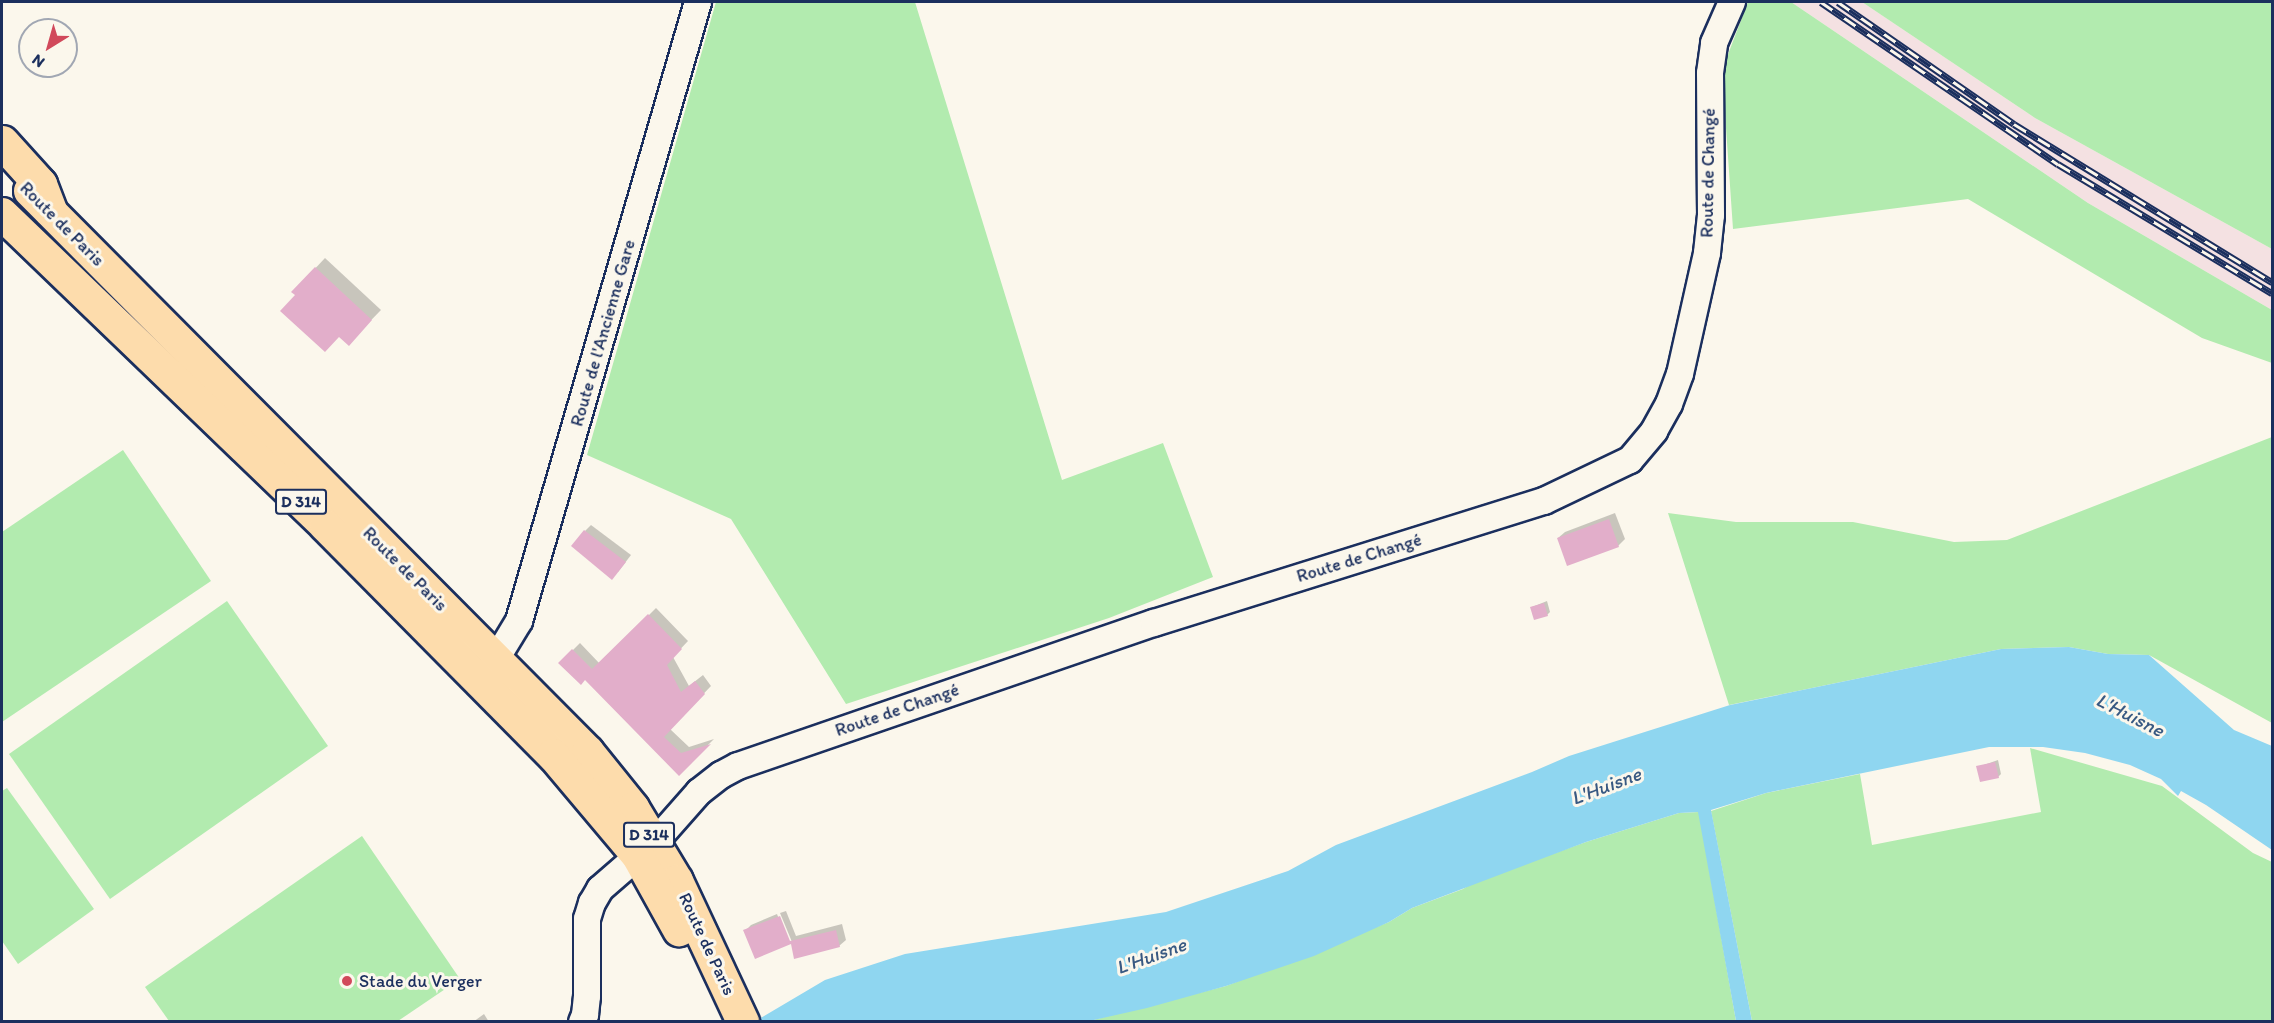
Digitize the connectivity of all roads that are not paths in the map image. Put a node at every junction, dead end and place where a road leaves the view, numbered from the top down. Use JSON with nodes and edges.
{"nodes":[{"id":1,"x":698,"y":2,"type":"edge"},
{"id":2,"x":1732,"y":2,"type":"edge"},
{"id":3,"x":2,"y":142,"type":"edge"},
{"id":4,"x":2,"y":164,"type":"edge"},
{"id":5,"x":50,"y":210,"type":"junction"},
{"id":6,"x":2,"y":214,"type":"edge"},
{"id":7,"x":496,"y":659,"type":"junction"},
{"id":8,"x":646,"y":849,"type":"junction"},
{"id":9,"x":733,"y":1017,"type":"edge"},
{"id":10,"x":582,"y":1022,"type":"edge"}],
"edges":[{"from":1,"to":7,"type":"street","name":"Route de l'Ancienne Gare"},
{"from":2,"to":8,"type":"street","name":"Route de Changé"},
{"from":3,"to":5,"type":"highway"},
{"from":4,"to":5,"type":"main road","name":"Route de Paris","number":"D 314"},
{"from":5,"to":7,"type":"main road","name":"Route de Paris","number":"D 314"},
{"from":6,"to":8,"type":"main road","name":"Route de Paris","number":"D 314"},
{"from":7,"to":8,"type":"main road","name":"Route de Paris","number":"D 314"},
{"from":8,"to":9,"type":"main road","name":"Route de Paris","number":"D 314"},
{"from":8,"to":10,"type":"street","name":"Route de Changé"}]}
